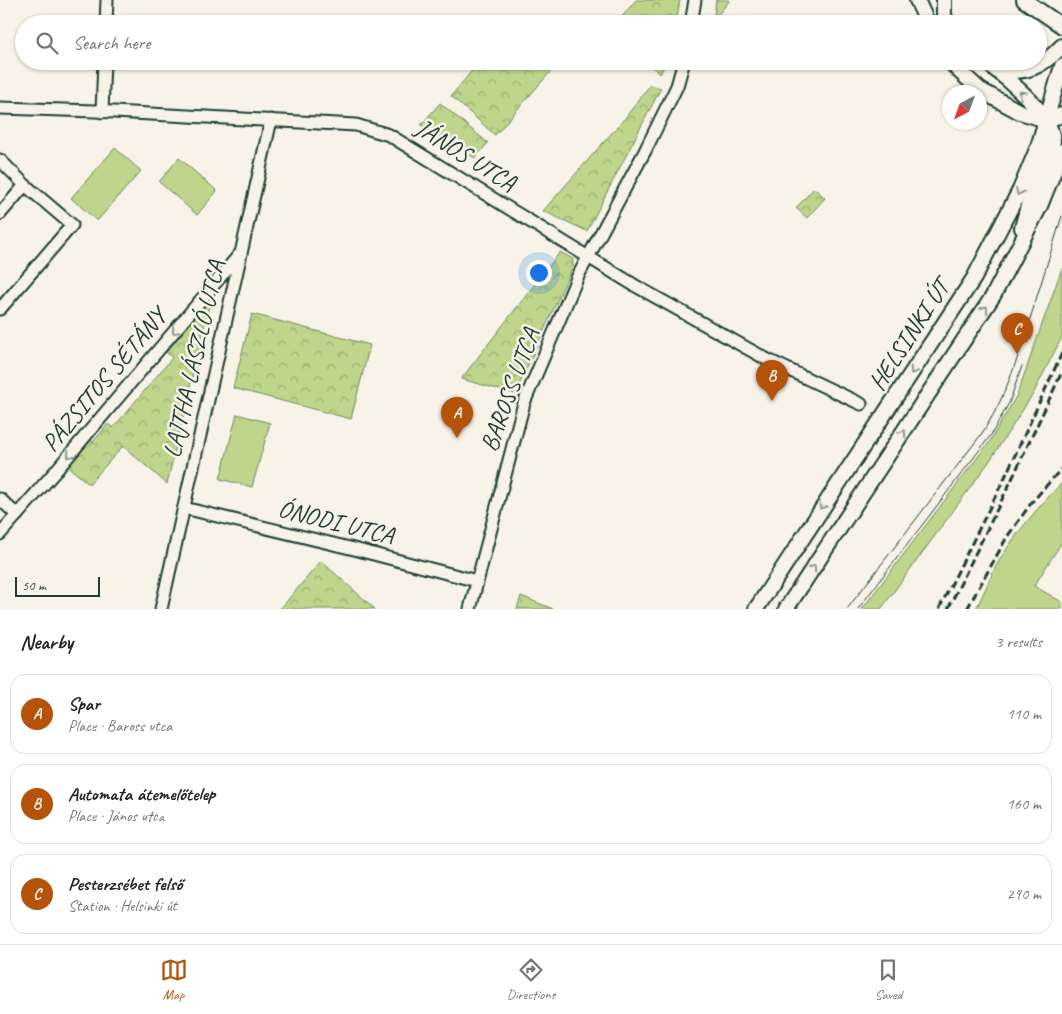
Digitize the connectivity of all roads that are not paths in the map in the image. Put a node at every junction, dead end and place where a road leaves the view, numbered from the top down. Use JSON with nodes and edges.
{"nodes":[{"id":1,"x":106,"y":0,"type":"edge"},
{"id":2,"x":695,"y":0,"type":"edge"},
{"id":3,"x":917,"y":0,"type":"edge"},
{"id":4,"x":944,"y":0,"type":"edge"},
{"id":5,"x":1024,"y":0,"type":"edge"},
{"id":6,"x":106,"y":15,"type":"edge"},
{"id":7,"x":692,"y":15,"type":"edge"},
{"id":8,"x":924,"y":15,"type":"edge"},
{"id":9,"x":944,"y":15,"type":"edge"},
{"id":10,"x":1046,"y":15,"type":"edge"},
{"id":11,"x":1047,"y":16,"type":"edge"},
{"id":12,"x":1062,"y":26,"type":"edge"},
{"id":13,"x":1062,"y":46,"type":"edge"},
{"id":14,"x":1047,"y":59,"type":"edge"},
{"id":15,"x":1062,"y":66,"type":"edge"},
{"id":16,"x":104,"y":70,"type":"edge"},
{"id":17,"x":681,"y":70,"type":"edge"},
{"id":18,"x":957,"y":70,"type":"edge"},
{"id":19,"x":995,"y":70,"type":"edge"},
{"id":20,"x":1006,"y":70,"type":"edge"},
{"id":21,"x":1028,"y":70,"type":"edge"},
{"id":22,"x":0,"y":108,"type":"edge"},
{"id":23,"x":102,"y":112,"type":"junction"},
{"id":24,"x":1020,"y":112,"type":"junction"},
{"id":25,"x":1062,"y":115,"type":"edge"},
{"id":26,"x":271,"y":120,"type":"junction"},
{"id":27,"x":1046,"y":120,"type":"junction"},
{"id":28,"x":1038,"y":147,"type":"junction"},
{"id":29,"x":1062,"y":150,"type":"edge"},
{"id":30,"x":0,"y":160,"type":"edge"},
{"id":31,"x":25,"y":185,"type":"junction"},
{"id":32,"x":0,"y":214,"type":"edge"},
{"id":33,"x":240,"y":254,"type":"junction"},
{"id":34,"x":588,"y":257,"type":"junction"},
{"id":35,"x":1011,"y":263,"type":"junction"},
{"id":36,"x":0,"y":309,"type":"edge"},
{"id":37,"x":861,"y":404,"type":"dead end"},
{"id":38,"x":0,"y":499,"type":"edge"},
{"id":39,"x":184,"y":508,"type":"junction"},
{"id":40,"x":17,"y":515,"type":"junction"},
{"id":41,"x":0,"y":534,"type":"edge"},
{"id":42,"x":477,"y":581,"type":"junction"},
{"id":43,"x":162,"y":609,"type":"edge"},
{"id":44,"x":470,"y":609,"type":"edge"},
{"id":45,"x":756,"y":609,"type":"edge"},
{"id":46,"x":786,"y":609,"type":"edge"}],
"edges":[{"from":1,"to":6,"type":"street"},
{"from":2,"to":7,"type":"street"},
{"from":3,"to":8,"type":"main road"},
{"from":4,"to":9,"type":"main road"},
{"from":5,"to":10,"type":"main road"},
{"from":11,"to":12,"type":"main road"},
{"from":13,"to":14,"type":"main road"},
{"from":15,"to":27,"type":"main road","name":"HELSINKI ÚT"},
{"from":16,"to":23,"type":"street"},
{"from":17,"to":34,"type":"street","name":"BAROSS UTCA"},
{"from":18,"to":24,"type":"main road"},
{"from":27,"to":19,"type":"main road","one_way":true},
{"from":20,"to":21,"type":"main road"},
{"from":22,"to":23,"type":"street","name":"JÁNOS UTCA"},
{"from":23,"to":26,"type":"street","name":"JÁNOS UTCA"},
{"from":24,"to":27,"type":"main road"},
{"from":24,"to":28,"type":"main road"},
{"from":25,"to":27,"type":"main road"},
{"from":26,"to":33,"type":"street","name":"LAJTHA LÁSZLÓ UTCA"},
{"from":26,"to":34,"type":"street","name":"JÁNOS UTCA"},
{"from":27,"to":28,"type":"main road","name":"HELSINKI ÚT"},
{"from":27,"to":35,"type":"main road"},
{"from":28,"to":45,"type":"main road","name":"HELSINKI ÚT","one_way":true},
{"from":29,"to":35,"type":"main road","name":"HELSINKI ÚT"},
{"from":30,"to":31,"type":"street"},
{"from":31,"to":32,"type":"street"},
{"from":31,"to":36,"type":"street"},
{"from":33,"to":39,"type":"street","name":"LAJTHA LÁSZLÓ UTCA"},
{"from":33,"to":40,"type":"street","name":"PÁZSITOS SÉTÁNY","one_way":true},
{"from":34,"to":37,"type":"street","name":"JÁNOS UTCA"},
{"from":34,"to":42,"type":"street","name":"BAROSS UTCA"},
{"from":46,"to":35,"type":"main road","name":"HELSINKI ÚT","one_way":true},
{"from":38,"to":40,"type":"street"},
{"from":39,"to":42,"type":"street","name":"ÓNODI UTCA"},
{"from":39,"to":43,"type":"street","name":"LAJTHA LÁSZLÓ UTCA"},
{"from":40,"to":41,"type":"street","name":"PÁZSITOS SÉTÁNY"},
{"from":42,"to":44,"type":"street","name":"BAROSS UTCA"}]}
